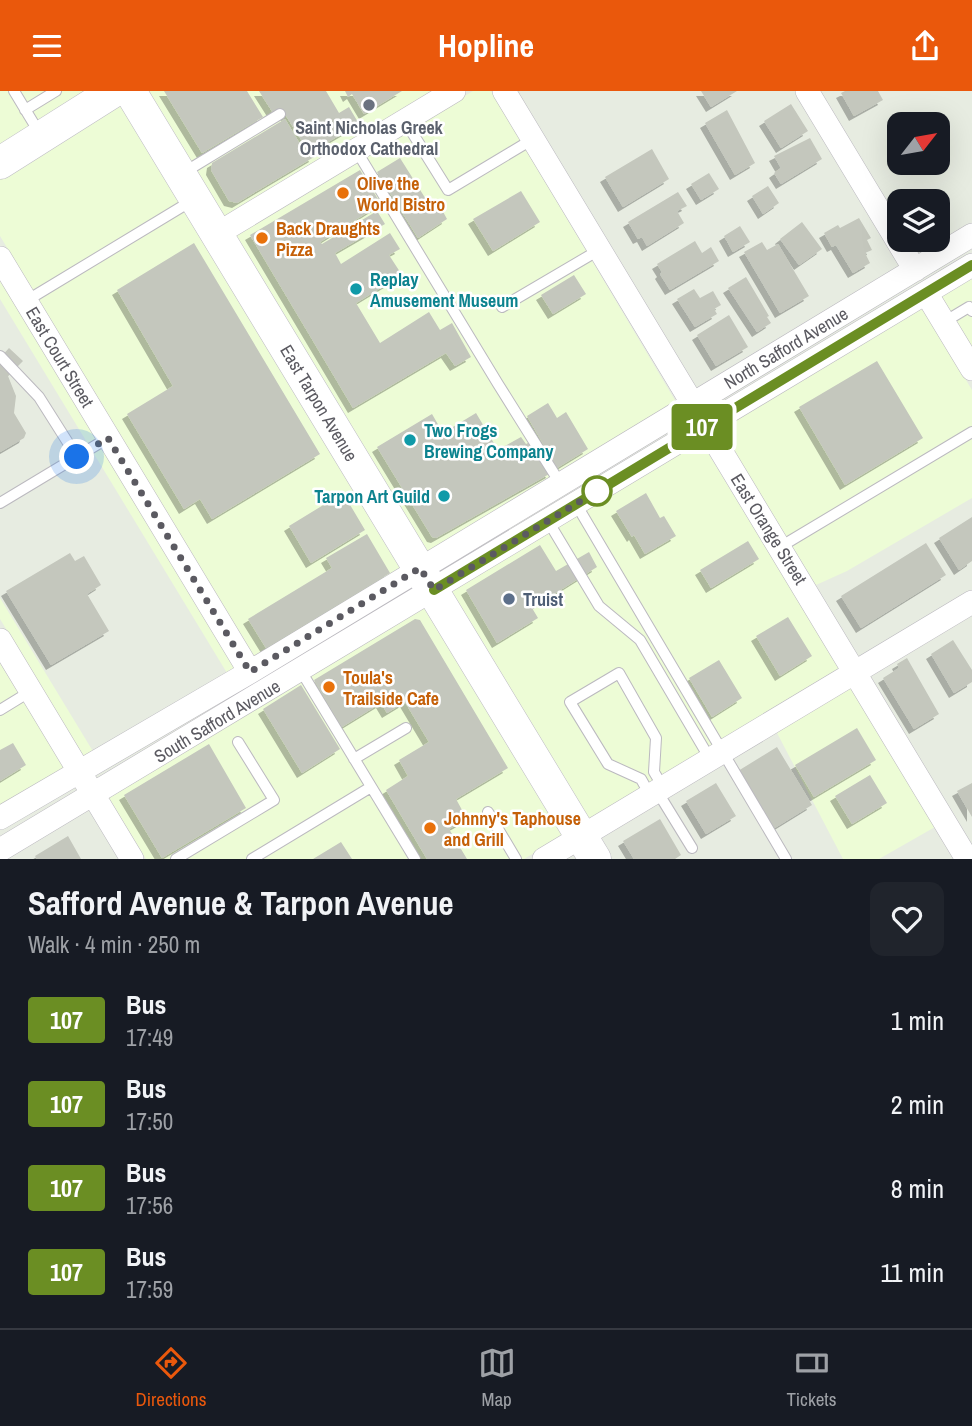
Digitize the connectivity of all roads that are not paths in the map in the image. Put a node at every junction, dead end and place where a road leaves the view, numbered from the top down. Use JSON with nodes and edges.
{"nodes":[{"id":1,"x":14,"y":91,"type":"edge"},
{"id":2,"x":56,"y":91,"type":"edge"},
{"id":3,"x":114,"y":91,"type":"edge"},
{"id":4,"x":130,"y":91,"type":"edge"},
{"id":5,"x":454,"y":91,"type":"edge"},
{"id":6,"x":504,"y":91,"type":"edge"},
{"id":7,"x":807,"y":91,"type":"edge"},
{"id":8,"x":26,"y":110,"type":"junction"},
{"id":9,"x":280,"y":114,"type":"dead end"},
{"id":10,"x":405,"y":121,"type":"junction"},
{"id":11,"x":42,"y":137,"type":"junction"},
{"id":12,"x":533,"y":139,"type":"junction"},
{"id":13,"x":356,"y":150,"type":"junction"},
{"id":14,"x":0,"y":163,"type":"edge"},
{"id":15,"x":188,"y":187,"type":"junction"},
{"id":16,"x":217,"y":234,"type":"junction"},
{"id":17,"x":972,"y":235,"type":"edge"},
{"id":18,"x":600,"y":250,"type":"junction"},
{"id":19,"x":1,"y":263,"type":"edge"},
{"id":20,"x":972,"y":265,"type":"edge"},
{"id":21,"x":915,"y":270,"type":"junction"},
{"id":22,"x":926,"y":293,"type":"junction"},
{"id":23,"x":26,"y":301,"type":"junction"},
{"id":24,"x":502,"y":307,"type":"dead end"},
{"id":25,"x":971,"y":308,"type":"edge"},
{"id":26,"x":944,"y":322,"type":"junction"},
{"id":27,"x":0,"y":356,"type":"edge"},
{"id":28,"x":972,"y":369,"type":"edge"},
{"id":29,"x":691,"y":404,"type":"junction"},
{"id":30,"x":705,"y":425,"type":"junction"},
{"id":31,"x":972,"y":432,"type":"edge"},
{"id":32,"x":108,"y":438,"type":"junction"},
{"id":33,"x":77,"y":457,"type":"junction"},
{"id":34,"x":560,"y":483,"type":"junction"},
{"id":35,"x":0,"y":503,"type":"edge"},
{"id":36,"x":576,"y":504,"type":"junction"},
{"id":37,"x":548,"y":521,"type":"junction"},
{"id":38,"x":780,"y":547,"type":"junction"},
{"id":39,"x":427,"y":579,"type":"junction"},
{"id":40,"x":972,"y":602,"type":"edge"},
{"id":41,"x":0,"y":641,"type":"edge"},
{"id":42,"x":301,"y":671,"type":"junction"},
{"id":43,"x":250,"y":672,"type":"junction"},
{"id":44,"x":855,"y":672,"type":"junction"},
{"id":45,"x":31,"y":691,"type":"junction"},
{"id":46,"x":0,"y":710,"type":"edge"},
{"id":47,"x":406,"y":728,"type":"dead end"},
{"id":48,"x":237,"y":742,"type":"dead end"},
{"id":49,"x":716,"y":755,"type":"junction"},
{"id":50,"x":354,"y":759,"type":"junction"},
{"id":51,"x":80,"y":772,"type":"junction"},
{"id":52,"x":371,"y":787,"type":"junction"},
{"id":53,"x":657,"y":791,"type":"junction"},
{"id":54,"x":100,"y":805,"type":"junction"},
{"id":55,"x":488,"y":812,"type":"dead end"},
{"id":56,"x":0,"y":818,"type":"edge"},
{"id":57,"x":588,"y":848,"type":"edge"},
{"id":58,"x":692,"y":848,"type":"dead end"},
{"id":59,"x":0,"y":851,"type":"edge"},
{"id":60,"x":132,"y":859,"type":"edge"},
{"id":61,"x":176,"y":859,"type":"edge"},
{"id":62,"x":252,"y":859,"type":"edge"},
{"id":63,"x":415,"y":859,"type":"edge"},
{"id":64,"x":516,"y":859,"type":"edge"},
{"id":65,"x":544,"y":859,"type":"edge"},
{"id":66,"x":786,"y":859,"type":"edge"},
{"id":67,"x":967,"y":859,"type":"edge"}],
"edges":[{"from":1,"to":8,"type":"lane"},
{"from":2,"to":8,"type":"lane"},
{"from":3,"to":11,"type":"main road"},
{"from":4,"to":15,"type":"main road","name":"East Tarpon Avenue"},
{"from":5,"to":10,"type":"street"},
{"from":6,"to":12,"type":"street","name":"East Orange Street"},
{"from":7,"to":21,"type":"street"},
{"from":8,"to":11,"type":"lane"},
{"from":9,"to":15,"type":"lane"},
{"from":10,"to":12,"type":"lane"},
{"from":10,"to":13,"type":"street"},
{"from":11,"to":14,"type":"main road"},
{"from":12,"to":18,"type":"street","name":"East Orange Street"},
{"from":13,"to":16,"type":"street"},
{"from":13,"to":34,"type":"lane"},
{"from":15,"to":16,"type":"main road","name":"East Tarpon Avenue"},
{"from":15,"to":23,"type":"lane"},
{"from":16,"to":39,"type":"main road","name":"East Tarpon Avenue"},
{"from":17,"to":21,"type":"street","name":"North Safford Avenue"},
{"from":18,"to":24,"type":"lane"},
{"from":18,"to":29,"type":"street","name":"East Orange Street"},
{"from":19,"to":23,"type":"street","name":"East Court Street"},
{"from":20,"to":22,"type":"street","name":"North Safford Avenue"},
{"from":21,"to":29,"type":"street","name":"North Safford Avenue"},
{"from":22,"to":26,"type":"street"},
{"from":22,"to":30,"type":"street","name":"North Safford Avenue"},
{"from":23,"to":32,"type":"street","name":"East Court Street"},
{"from":25,"to":26,"type":"lane"},
{"from":26,"to":28,"type":"street"},
{"from":27,"to":33,"type":"lane"},
{"from":29,"to":30,"type":"street","name":"East Orange Street"},
{"from":29,"to":34,"type":"street","name":"North Safford Avenue"},
{"from":30,"to":36,"type":"street","name":"North Safford Avenue"},
{"from":30,"to":38,"type":"street","name":"East Orange Street"},
{"from":31,"to":38,"type":"lane"},
{"from":32,"to":33,"type":"lane"},
{"from":32,"to":43,"type":"street","name":"East Court Street"},
{"from":33,"to":35,"type":"lane"},
{"from":34,"to":39,"type":"street","name":"North Safford Avenue"},
{"from":36,"to":37,"type":"street","name":"North Safford Avenue"},
{"from":36,"to":49,"type":"lane"},
{"from":37,"to":39,"type":"street","name":"North Safford Avenue"},
{"from":37,"to":49,"type":"lane"},
{"from":38,"to":44,"type":"street","name":"East Orange Street"},
{"from":39,"to":42,"type":"street","name":"South Safford Avenue"},
{"from":39,"to":43,"type":"street","name":"South Safford Avenue"},
{"from":39,"to":57,"type":"main road","name":"East Tarpon Avenue"},
{"from":40,"to":44,"type":"street"},
{"from":41,"to":45,"type":"street"},
{"from":42,"to":50,"type":"lane"},
{"from":42,"to":54,"type":"street","name":"South Safford Avenue"},
{"from":43,"to":51,"type":"street","name":"South Safford Avenue"},
{"from":44,"to":49,"type":"street"},
{"from":44,"to":67,"type":"street","name":"East Orange Street"},
{"from":45,"to":46,"type":"lane"},
{"from":45,"to":51,"type":"street"},
{"from":47,"to":50,"type":"lane"},
{"from":48,"to":61,"type":"lane"},
{"from":49,"to":53,"type":"street"},
{"from":49,"to":66,"type":"lane"},
{"from":50,"to":52,"type":"lane"},
{"from":51,"to":54,"type":"street"},
{"from":51,"to":56,"type":"street","name":"South Safford Avenue"},
{"from":52,"to":62,"type":"lane"},
{"from":52,"to":63,"type":"lane"},
{"from":53,"to":53,"type":"lane"},
{"from":53,"to":57,"type":"street"},
{"from":53,"to":58,"type":"lane"},
{"from":54,"to":59,"type":"street","name":"South Safford Avenue"},
{"from":54,"to":60,"type":"street"},
{"from":55,"to":64,"type":"lane"},
{"from":57,"to":65,"type":"street"}]}
